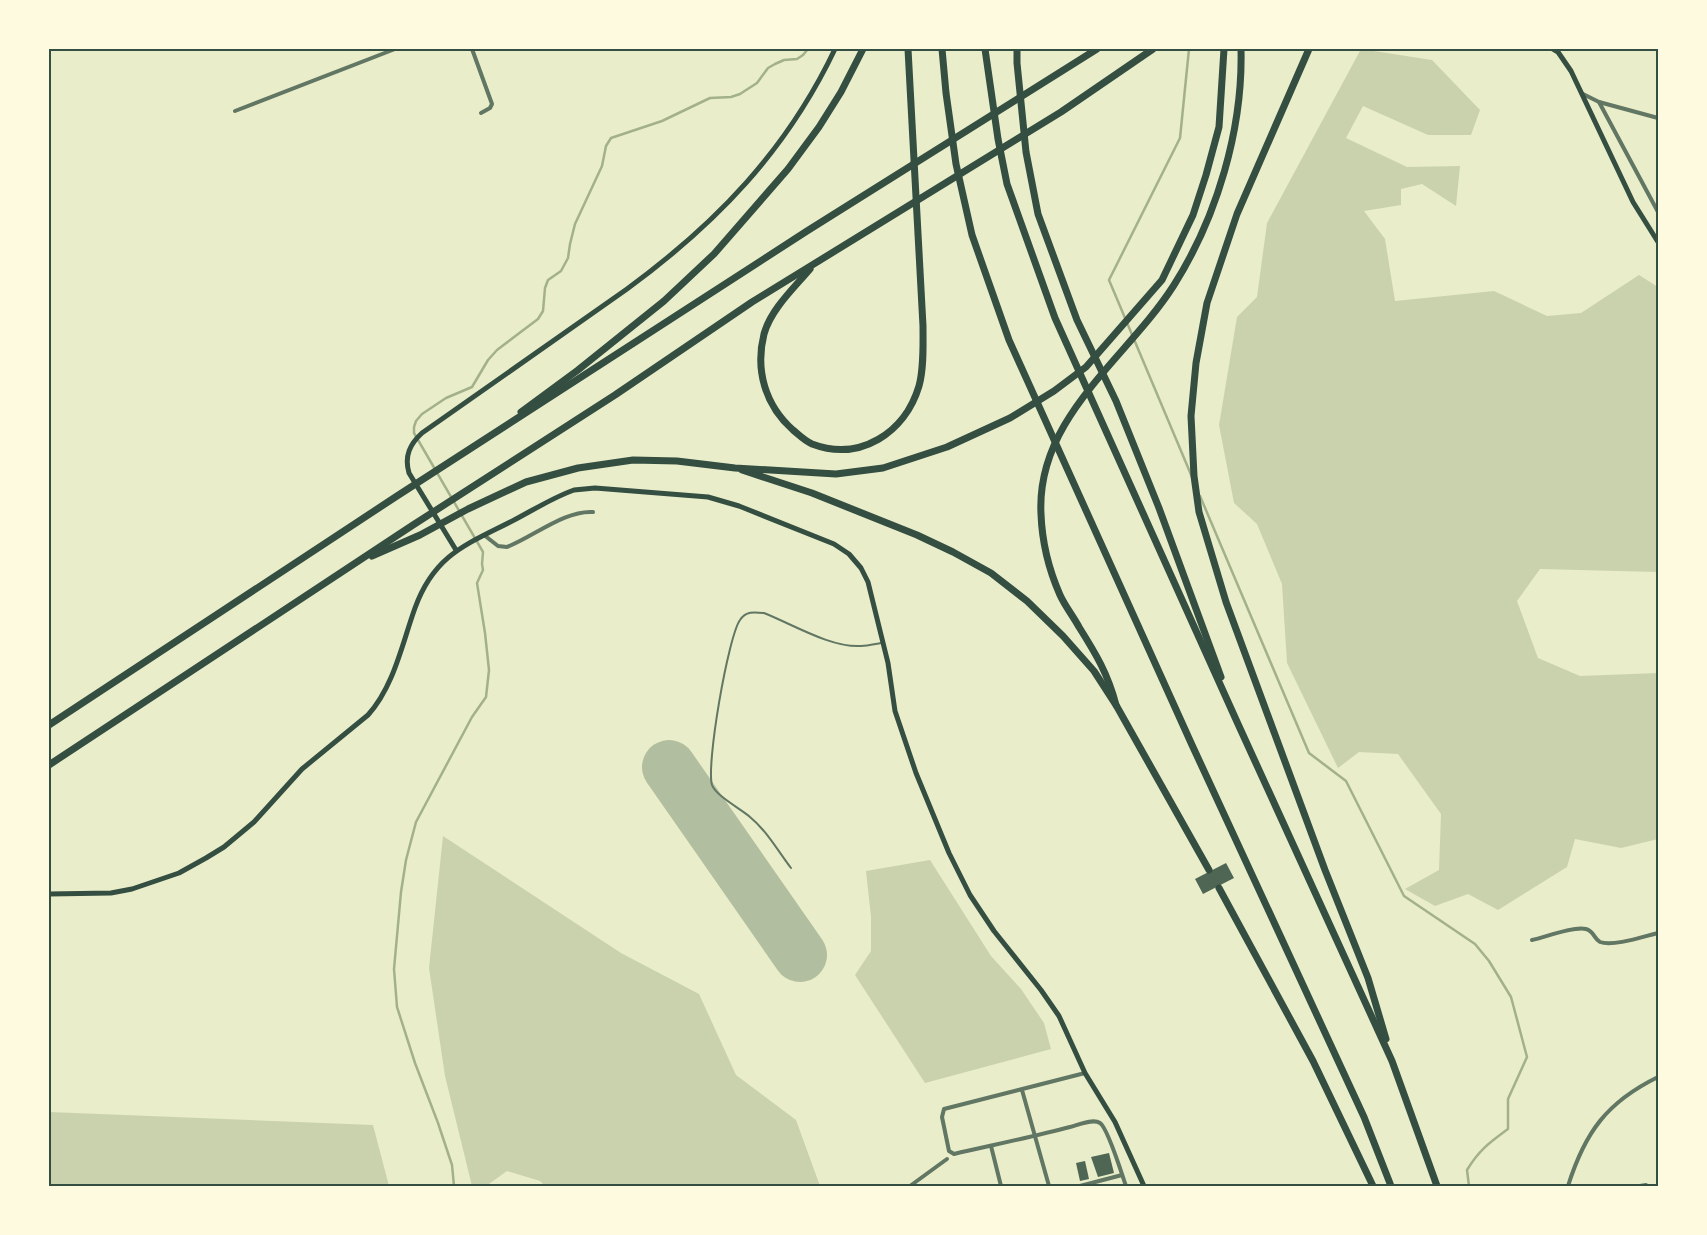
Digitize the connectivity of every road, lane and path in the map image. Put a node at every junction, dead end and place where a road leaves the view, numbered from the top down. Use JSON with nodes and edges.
{"nodes":[{"id":1,"x":395,"y":49,"type":"edge"},
{"id":2,"x":472,"y":49,"type":"edge"},
{"id":3,"x":835,"y":49,"type":"edge"},
{"id":4,"x":863,"y":49,"type":"edge"},
{"id":5,"x":908,"y":49,"type":"edge"},
{"id":6,"x":942,"y":49,"type":"edge"},
{"id":7,"x":985,"y":49,"type":"edge"},
{"id":8,"x":1017,"y":49,"type":"edge"},
{"id":9,"x":1089,"y":49,"type":"edge"},
{"id":10,"x":1097,"y":49,"type":"edge"},
{"id":11,"x":1153,"y":49,"type":"edge"},
{"id":12,"x":1224,"y":49,"type":"edge"},
{"id":13,"x":1241,"y":49,"type":"edge"},
{"id":14,"x":1309,"y":49,"type":"edge"},
{"id":15,"x":1557,"y":50,"type":"edge"},
{"id":16,"x":1073,"y":64,"type":"junction"},
{"id":17,"x":1583,"y":94,"type":"junction"},
{"id":18,"x":1599,"y":102,"type":"junction"},
{"id":19,"x":235,"y":111,"type":"dead end"},
{"id":20,"x":481,"y":112,"type":"dead end"},
{"id":21,"x":1658,"y":118,"type":"edge"},
{"id":22,"x":1658,"y":212,"type":"edge"},
{"id":23,"x":1658,"y":242,"type":"edge"},
{"id":24,"x":816,"y":263,"type":"junction"},
{"id":25,"x":462,"y":455,"type":"junction"},
{"id":26,"x":734,"y":468,"type":"junction"},
{"id":27,"x":593,"y":512,"type":"dead end"},
{"id":28,"x":484,"y":535,"type":"junction"},
{"id":29,"x":456,"y":550,"type":"junction"},
{"id":30,"x":353,"y":565,"type":"junction"},
{"id":31,"x":883,"y":642,"type":"junction"},
{"id":32,"x":1116,"y":705,"type":"junction"},
{"id":33,"x":1238,"y":724,"type":"junction"},
{"id":34,"x":49,"y":725,"type":"edge"},
{"id":35,"x":49,"y":765,"type":"edge"},
{"id":36,"x":791,"y":868,"type":"dead end"},
{"id":37,"x":1209,"y":870,"type":"dead end"},
{"id":38,"x":1219,"y":888,"type":"dead end"},
{"id":39,"x":49,"y":894,"type":"edge"},
{"id":40,"x":1658,"y":933,"type":"edge"},
{"id":41,"x":1532,"y":940,"type":"dead end"},
{"id":42,"x":1392,"y":1061,"type":"junction"},
{"id":43,"x":1085,"y":1073,"type":"junction"},
{"id":44,"x":1658,"y":1077,"type":"edge"},
{"id":45,"x":1022,"y":1090,"type":"junction"},
{"id":46,"x":1036,"y":1136,"type":"junction"},
{"id":47,"x":991,"y":1146,"type":"junction"},
{"id":48,"x":947,"y":1159,"type":"dead end"},
{"id":49,"x":1122,"y":1175,"type":"junction"},
{"id":50,"x":1096,"y":1185,"type":"edge"},
{"id":51,"x":1646,"y":1185,"type":"dead end"},
{"id":52,"x":910,"y":1186,"type":"edge"},
{"id":53,"x":1001,"y":1186,"type":"edge"},
{"id":54,"x":1050,"y":1186,"type":"edge"},
{"id":55,"x":1080,"y":1186,"type":"edge"},
{"id":56,"x":1126,"y":1186,"type":"edge"},
{"id":57,"x":1144,"y":1186,"type":"edge"},
{"id":58,"x":1374,"y":1186,"type":"edge"},
{"id":59,"x":1391,"y":1186,"type":"edge"},
{"id":60,"x":1437,"y":1186,"type":"edge"},
{"id":61,"x":1568,"y":1186,"type":"edge"},
{"id":62,"x":1640,"y":1186,"type":"edge"}],
"edges":[{"from":1,"to":19,"type":"street"},
{"from":2,"to":20,"type":"street"},
{"from":3,"to":29,"type":"main road"},
{"from":4,"to":25,"type":"highway"},
{"from":5,"to":24,"type":"highway"},
{"from":6,"to":59,"type":"highway"},
{"from":7,"to":33,"type":"highway"},
{"from":8,"to":33,"type":"highway"},
{"from":9,"to":16,"type":"highway"},
{"from":10,"to":16,"type":"highway"},
{"from":11,"to":24,"type":"highway"},
{"from":12,"to":26,"type":"highway"},
{"from":13,"to":32,"type":"highway"},
{"from":14,"to":42,"type":"highway"},
{"from":15,"to":17,"type":"main road"},
{"from":16,"to":25,"type":"highway"},
{"from":17,"to":18,"type":"street"},
{"from":17,"to":23,"type":"main road"},
{"from":18,"to":21,"type":"street"},
{"from":18,"to":22,"type":"street"},
{"from":24,"to":30,"type":"highway"},
{"from":25,"to":34,"type":"highway"},
{"from":26,"to":30,"type":"highway"},
{"from":26,"to":32,"type":"highway"},
{"from":27,"to":28,"type":"street"},
{"from":28,"to":29,"type":"main road"},
{"from":28,"to":31,"type":"main road"},
{"from":29,"to":39,"type":"main road"},
{"from":30,"to":35,"type":"highway"},
{"from":31,"to":36,"type":"lane"},
{"from":31,"to":43,"type":"main road"},
{"from":32,"to":37,"type":"highway"},
{"from":33,"to":42,"type":"highway"},
{"from":38,"to":58,"type":"highway"},
{"from":40,"to":41,"type":"street"},
{"from":42,"to":60,"type":"highway"},
{"from":43,"to":45,"type":"street"},
{"from":43,"to":57,"type":"main road"},
{"from":44,"to":61,"type":"street"},
{"from":45,"to":46,"type":"street"},
{"from":45,"to":47,"type":"street"},
{"from":46,"to":47,"type":"street"},
{"from":46,"to":49,"type":"street"},
{"from":46,"to":54,"type":"street"},
{"from":47,"to":53,"type":"street"},
{"from":48,"to":52,"type":"street"},
{"from":49,"to":50,"type":"street"},
{"from":49,"to":56,"type":"street"},
{"from":50,"to":55,"type":"street"},
{"from":51,"to":62,"type":"street"}]}
